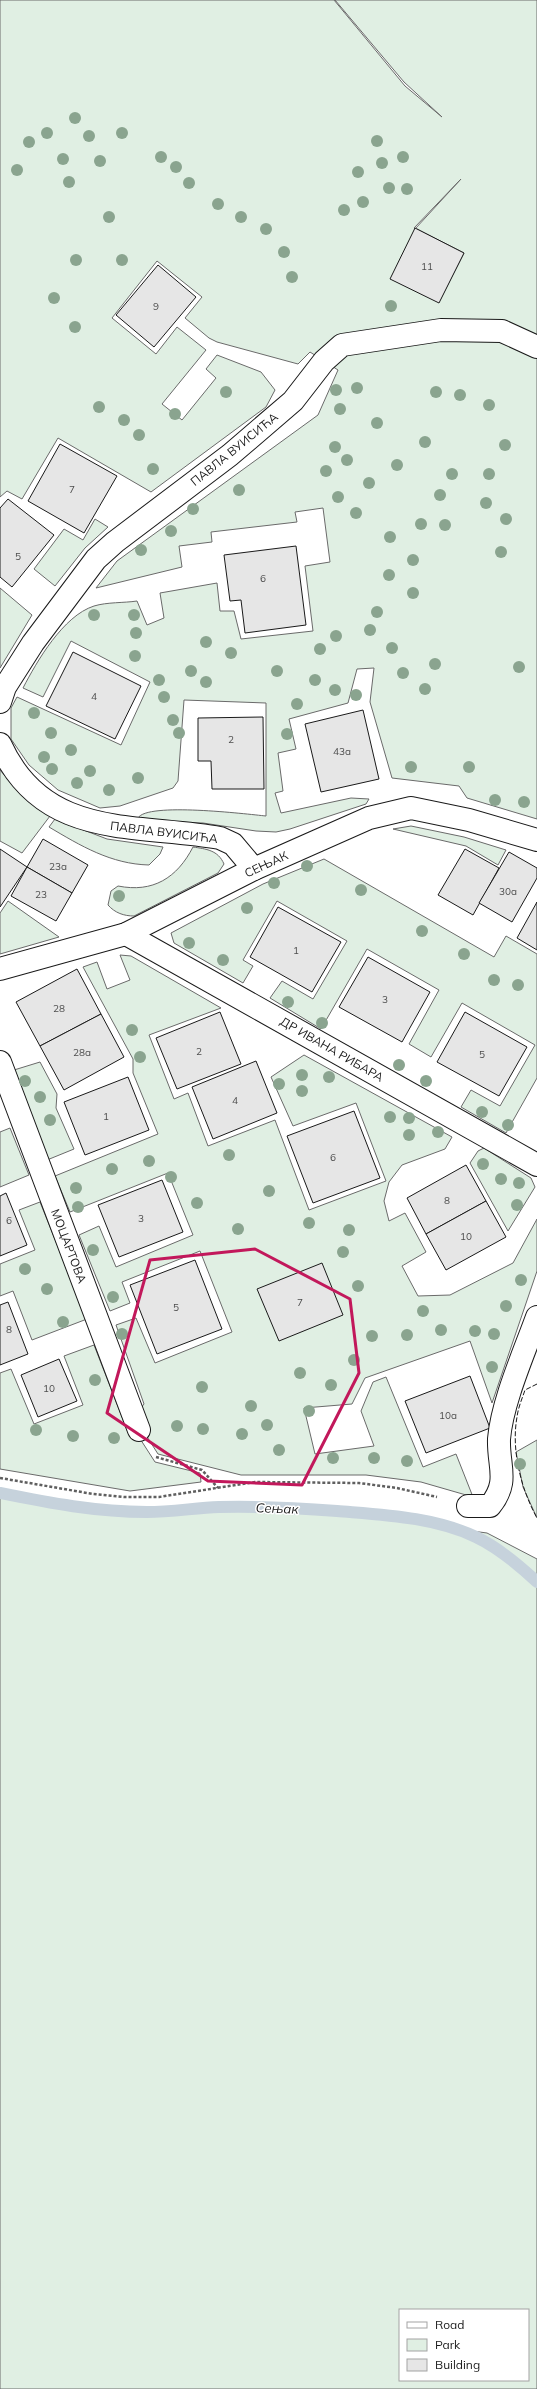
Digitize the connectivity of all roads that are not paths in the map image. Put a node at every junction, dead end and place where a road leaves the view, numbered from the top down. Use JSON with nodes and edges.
{"nodes":[{"id":1,"x":537,"y":347,"type":"edge"},
{"id":2,"x":0,"y":702,"type":"edge"},
{"id":3,"x":0,"y":744,"type":"edge"},
{"id":4,"x":537,"y":840,"type":"edge"},
{"id":5,"x":254,"y":869,"type":"junction"},
{"id":6,"x":126,"y":934,"type":"junction"},
{"id":7,"x":0,"y":969,"type":"edge"},
{"id":8,"x":0,"y":1062,"type":"edge"},
{"id":9,"x":537,"y":1166,"type":"edge"},
{"id":10,"x":537,"y":1317,"type":"edge"},
{"id":11,"x":530,"y":1362,"type":"edge"},
{"id":12,"x":139,"y":1430,"type":"dead end"},
{"id":13,"x":468,"y":1506,"type":"road end"}],
"edges":[{"from":1,"to":2,"type":"street","name":"ПАВЛА ВУИСИЋА"},
{"from":3,"to":5,"type":"street","name":"ПАВЛА ВУИСИЋА"},
{"from":4,"to":5,"type":"street","name":"СЕЊАК"},
{"from":5,"to":6,"type":"street","name":"СЕЊАК"},
{"from":6,"to":7,"type":"street","name":"СЕЊАК"},
{"from":6,"to":9,"type":"street","name":"ДР ИВАНА РИБАРА"},
{"from":8,"to":12,"type":"street","name":"МОЦАРТОВА"},
{"from":10,"to":11,"type":"street"},
{"from":11,"to":13,"type":"street"}]}
